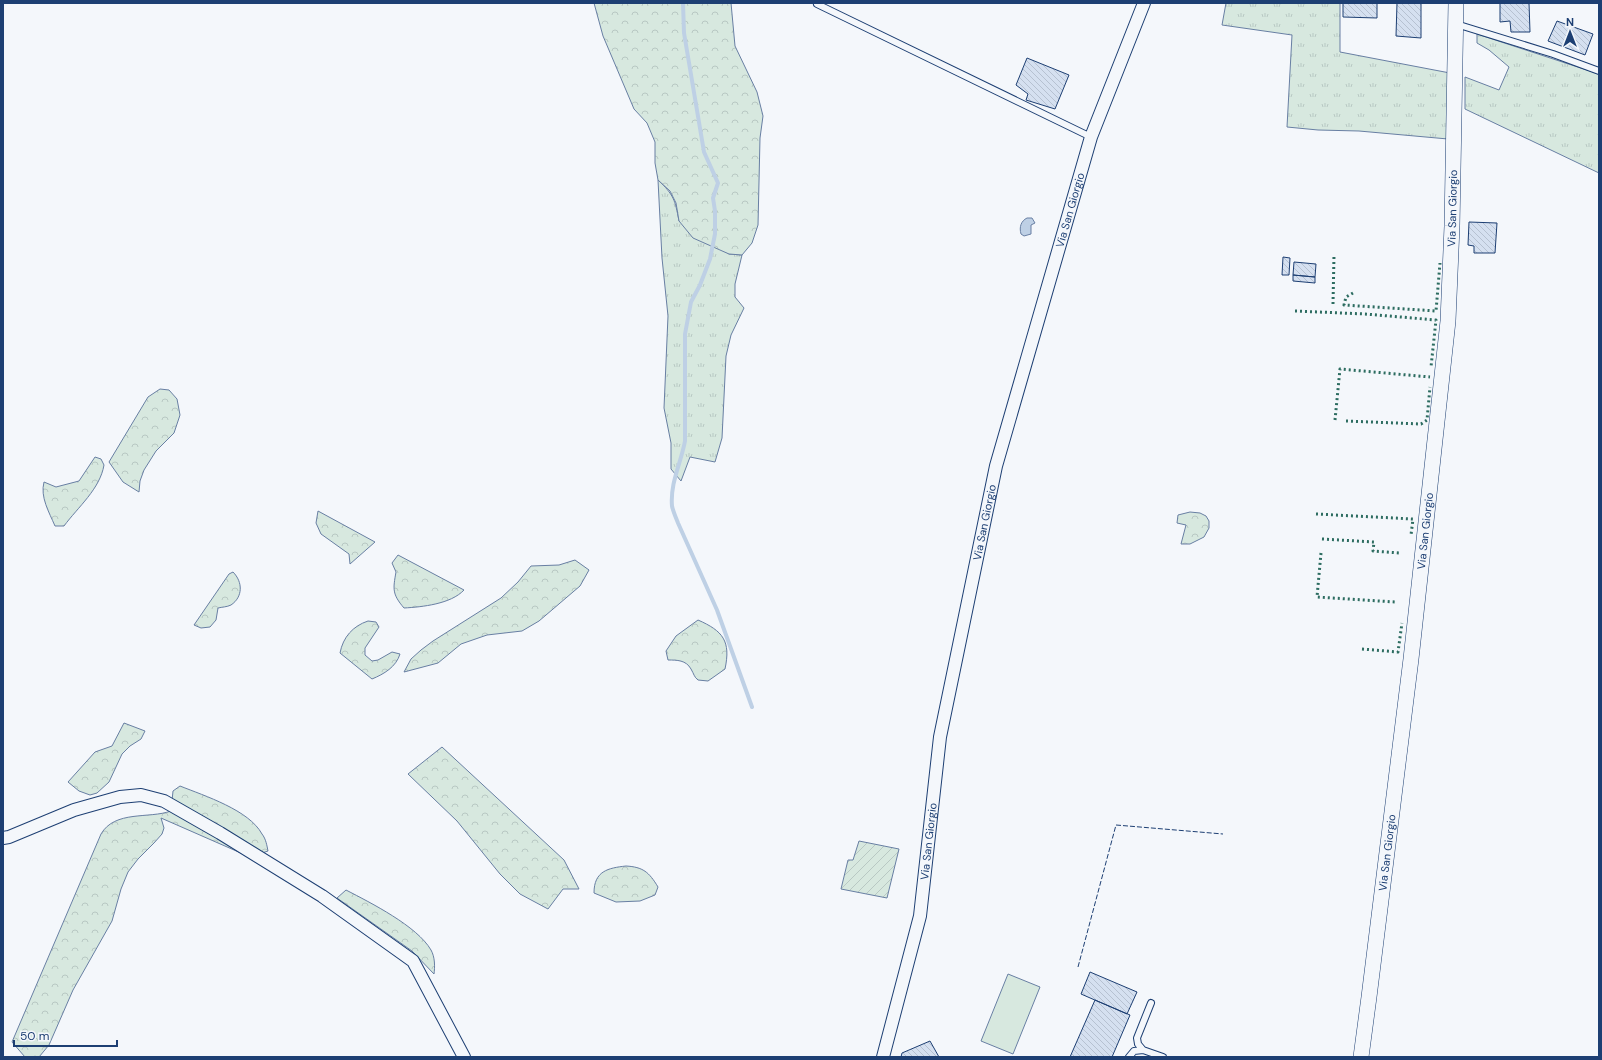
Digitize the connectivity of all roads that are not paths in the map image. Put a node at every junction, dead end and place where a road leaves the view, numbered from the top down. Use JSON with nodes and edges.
{"nodes":[{"id":1,"x":1144,"y":3,"type":"edge"},
{"id":2,"x":1456,"y":3,"type":"edge"},
{"id":3,"x":817,"y":4,"type":"dead end"},
{"id":4,"x":1456,"y":24,"type":"junction"},
{"id":5,"x":1599,"y":71,"type":"edge"},
{"id":6,"x":1091,"y":137,"type":"junction"},
{"id":7,"x":3,"y":838,"type":"edge"},
{"id":8,"x":1151,"y":1003,"type":"dead end"},
{"id":9,"x":1143,"y":1050,"type":"junction"},
{"id":10,"x":464,"y":1057,"type":"edge"},
{"id":11,"x":883,"y":1057,"type":"edge"},
{"id":12,"x":1129,"y":1057,"type":"edge"},
{"id":13,"x":1163,"y":1057,"type":"edge"},
{"id":14,"x":1361,"y":1057,"type":"edge"}],
"edges":[{"from":1,"to":6,"type":"street","name":"Via San Giorgio"},
{"from":2,"to":4,"type":"street","name":"Via San Giorgio"},
{"from":3,"to":6,"type":"lane"},
{"from":4,"to":5,"type":"lane"},
{"from":4,"to":14,"type":"street","name":"Via San Giorgio"},
{"from":6,"to":11,"type":"street","name":"Via San Giorgio"},
{"from":7,"to":10,"type":"street"},
{"from":8,"to":9,"type":"lane"},
{"from":9,"to":12,"type":"lane"},
{"from":9,"to":13,"type":"lane"}]}
